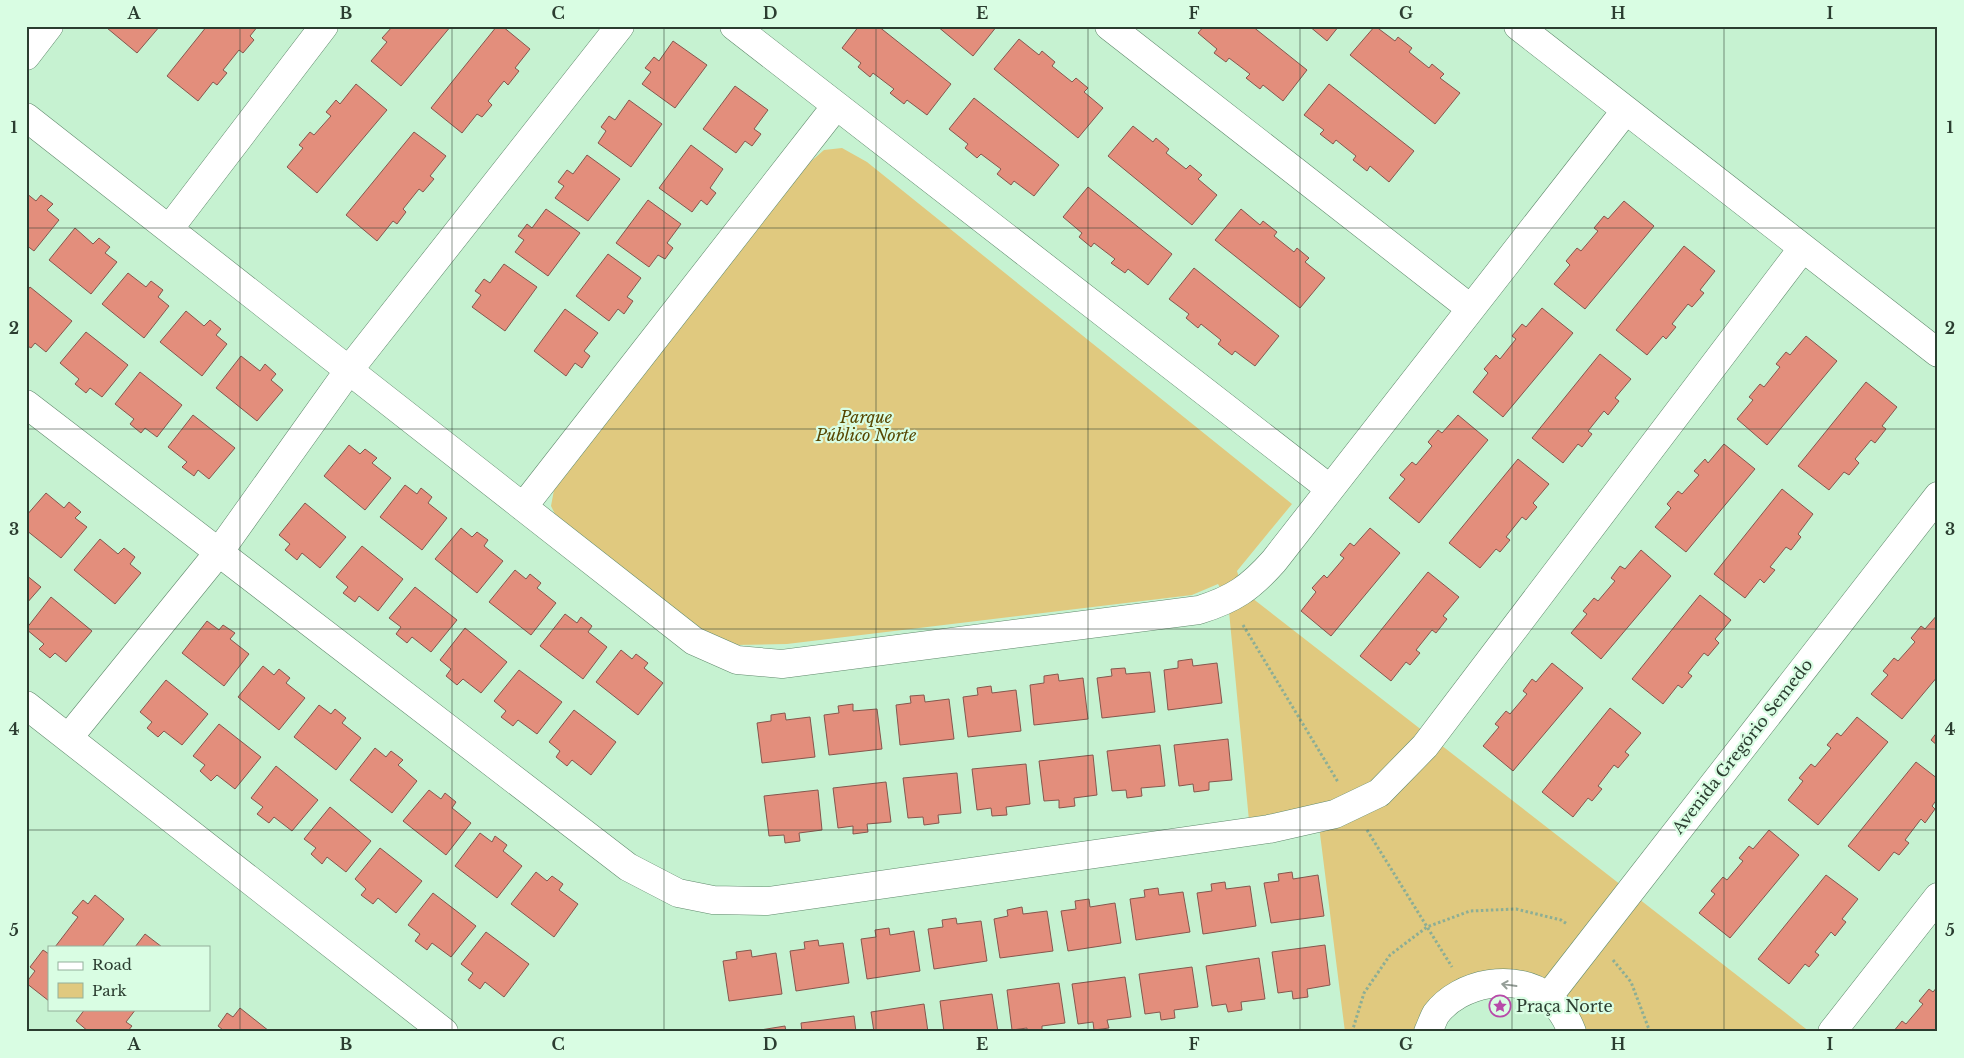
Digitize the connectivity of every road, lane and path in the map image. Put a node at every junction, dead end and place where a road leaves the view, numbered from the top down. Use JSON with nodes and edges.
{"nodes":[{"id":1,"x":48,"y":26,"type":"edge"},
{"id":2,"x":324,"y":26,"type":"edge"},
{"id":3,"x":620,"y":26,"type":"edge"},
{"id":4,"x":734,"y":26,"type":"edge"},
{"id":5,"x":1109,"y":26,"type":"edge"},
{"id":6,"x":1518,"y":26,"type":"edge"},
{"id":7,"x":26,"y":56,"type":"edge"},
{"id":8,"x":836,"y":106,"type":"junction"},
{"id":9,"x":1626,"y":110,"type":"junction"},
{"id":10,"x":26,"y":117,"type":"edge"},
{"id":11,"x":169,"y":229,"type":"junction"},
{"id":12,"x":1802,"y":249,"type":"junction"},
{"id":13,"x":1470,"y":308,"type":"junction"},
{"id":14,"x":1938,"y":353,"type":"edge"},
{"id":15,"x":349,"y":370,"type":"junction"},
{"id":16,"x":26,"y":404,"type":"edge"},
{"id":17,"x":1329,"y":488,"type":"junction"},
{"id":18,"x":1938,"y":496,"type":"edge"},
{"id":19,"x":523,"y":507,"type":"junction"},
{"id":20,"x":219,"y":552,"type":"junction"},
{"id":21,"x":26,"y":705,"type":"edge"},
{"id":22,"x":69,"y":737,"type":"junction"},
{"id":23,"x":1938,"y":897,"type":"edge"},
{"id":24,"x":1548,"y":997,"type":"junction"},
{"id":25,"x":444,"y":1032,"type":"edge"},
{"id":26,"x":1428,"y":1032,"type":"edge"},
{"id":27,"x":1572,"y":1032,"type":"edge"},
{"id":28,"x":1832,"y":1032,"type":"edge"}],
"edges":[{"from":1,"to":7,"type":"street"},
{"from":2,"to":11,"type":"street"},
{"from":3,"to":15,"type":"street"},
{"from":4,"to":8,"type":"street"},
{"from":5,"to":13,"type":"street"},
{"from":6,"to":9,"type":"street"},
{"from":8,"to":17,"type":"street"},
{"from":8,"to":19,"type":"street"},
{"from":9,"to":12,"type":"street"},
{"from":9,"to":13,"type":"street"},
{"from":10,"to":11,"type":"street"},
{"from":11,"to":15,"type":"street"},
{"from":12,"to":14,"type":"street"},
{"from":12,"to":20,"type":"street"},
{"from":13,"to":17,"type":"street"},
{"from":15,"to":19,"type":"street"},
{"from":15,"to":20,"type":"street"},
{"from":16,"to":20,"type":"street"},
{"from":17,"to":19,"type":"street"},
{"from":18,"to":24,"type":"street","name":"Avenida Gregório Semedo"},
{"from":20,"to":22,"type":"street"},
{"from":21,"to":22,"type":"street"},
{"from":22,"to":25,"type":"street"},
{"from":23,"to":28,"type":"street"},
{"from":24,"to":26,"type":"street","one_way":true},
{"from":24,"to":27,"type":"street"}]}
